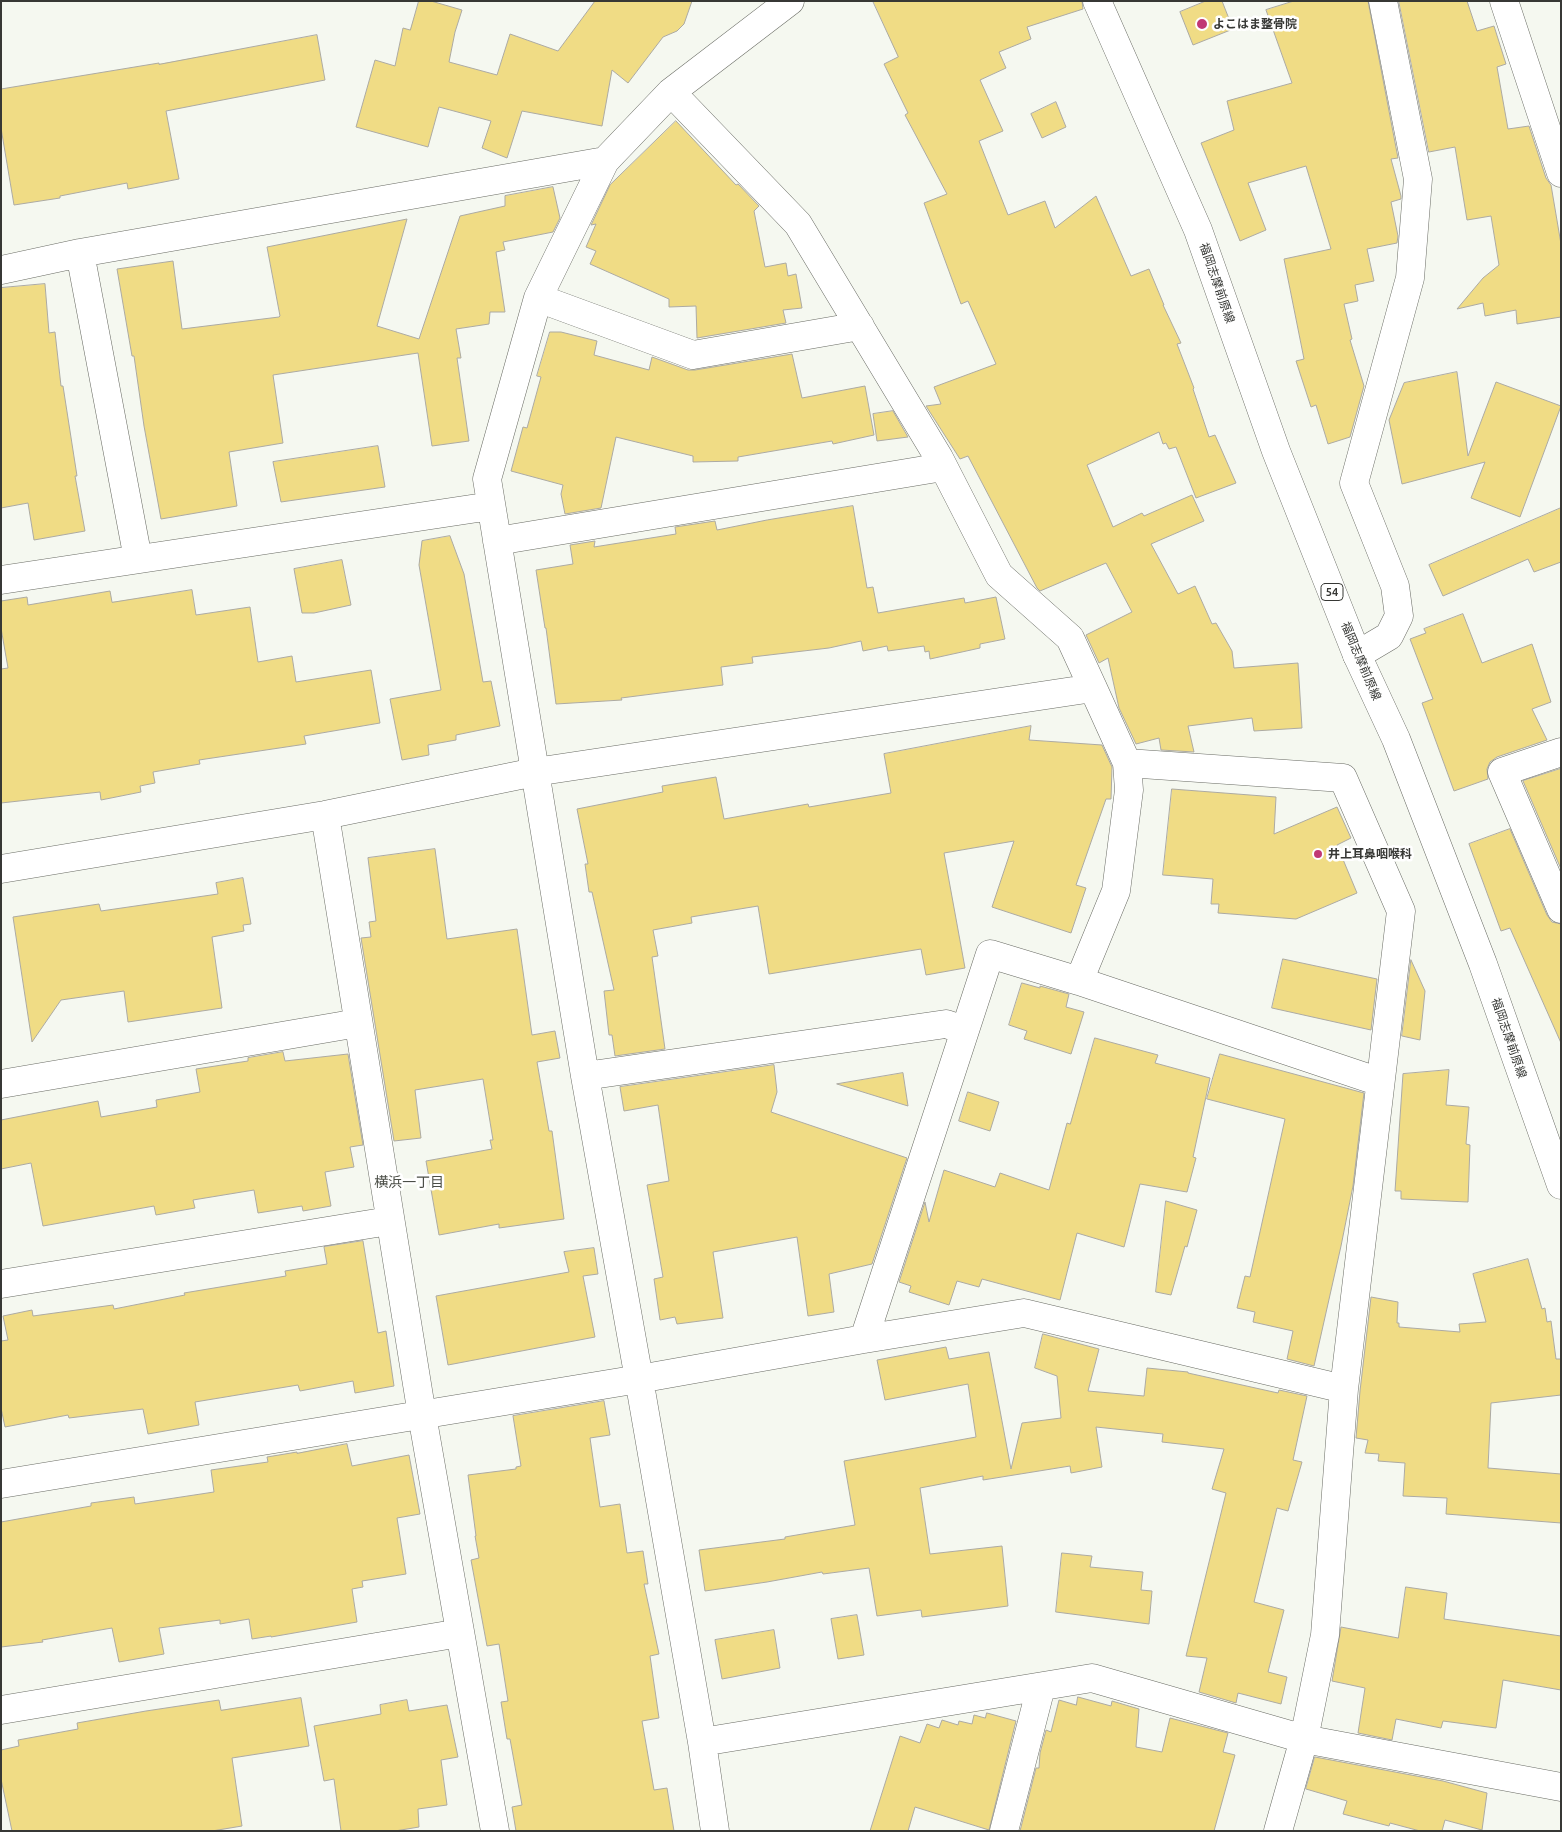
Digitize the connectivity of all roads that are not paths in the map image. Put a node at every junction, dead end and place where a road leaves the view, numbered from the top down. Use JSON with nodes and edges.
{"nodes":[{"id":1,"x":790,"y":1,"type":"edge"},
{"id":2,"x":1097,"y":1,"type":"edge"},
{"id":3,"x":1383,"y":1,"type":"edge"},
{"id":4,"x":1504,"y":1,"type":"edge"},
{"id":5,"x":671,"y":92,"type":"junction"},
{"id":6,"x":605,"y":161,"type":"junction"},
{"id":7,"x":1561,"y":173,"type":"edge"},
{"id":8,"x":80,"y":253,"type":"junction"},
{"id":9,"x":1,"y":270,"type":"edge"},
{"id":10,"x":538,"y":298,"type":"junction"},
{"id":11,"x":860,"y":326,"type":"junction"},
{"id":12,"x":943,"y":467,"type":"junction"},
{"id":13,"x":491,"y":506,"type":"junction"},
{"id":14,"x":497,"y":541,"type":"junction"},
{"id":15,"x":138,"y":559,"type":"junction"},
{"id":16,"x":1,"y":580,"type":"edge"},
{"id":17,"x":1357,"y":655,"type":"junction"},
{"id":18,"x":1093,"y":688,"type":"junction"},
{"id":19,"x":1561,"y":752,"type":"edge"},
{"id":20,"x":1127,"y":763,"type":"junction"},
{"id":21,"x":535,"y":772,"type":"junction"},
{"id":22,"x":325,"y":815,"type":"junction"},
{"id":23,"x":1,"y":869,"type":"edge"},
{"id":24,"x":1561,"y":909,"type":"edge"},
{"id":25,"x":1079,"y":981,"type":"junction"},
{"id":26,"x":358,"y":1023,"type":"junction"},
{"id":27,"x":964,"y":1030,"type":"junction"},
{"id":28,"x":585,"y":1076,"type":"junction"},
{"id":29,"x":1380,"y":1082,"type":"junction"},
{"id":30,"x":1,"y":1084,"type":"edge"},
{"id":31,"x":1561,"y":1185,"type":"edge"},
{"id":32,"x":389,"y":1221,"type":"junction"},
{"id":33,"x":1,"y":1284,"type":"edge"},
{"id":34,"x":864,"y":1339,"type":"junction"},
{"id":35,"x":639,"y":1379,"type":"junction"},
{"id":36,"x":1344,"y":1389,"type":"junction"},
{"id":37,"x":422,"y":1415,"type":"junction"},
{"id":38,"x":1,"y":1484,"type":"edge"},
{"id":39,"x":460,"y":1633,"type":"junction"},
{"id":40,"x":1041,"y":1687,"type":"junction"},
{"id":41,"x":1,"y":1710,"type":"edge"},
{"id":42,"x":1304,"y":1739,"type":"junction"},
{"id":43,"x":702,"y":1742,"type":"junction"},
{"id":44,"x":1561,"y":1786,"type":"edge"},
{"id":45,"x":495,"y":1831,"type":"edge"},
{"id":46,"x":715,"y":1831,"type":"edge"},
{"id":47,"x":1004,"y":1831,"type":"edge"},
{"id":48,"x":1278,"y":1831,"type":"edge"}],
"edges":[{"from":1,"to":5,"type":"street"},
{"from":2,"to":17,"type":"street","name":"福岡志摩前原線","number":"54"},
{"from":3,"to":17,"type":"street"},
{"from":4,"to":7,"type":"street"},
{"from":5,"to":6,"type":"street"},
{"from":5,"to":11,"type":"street"},
{"from":6,"to":8,"type":"street"},
{"from":6,"to":10,"type":"street"},
{"from":8,"to":9,"type":"street"},
{"from":8,"to":15,"type":"street"},
{"from":10,"to":11,"type":"street"},
{"from":10,"to":13,"type":"street"},
{"from":11,"to":12,"type":"street"},
{"from":12,"to":14,"type":"street"},
{"from":12,"to":18,"type":"street"},
{"from":13,"to":14,"type":"street"},
{"from":13,"to":15,"type":"street"},
{"from":14,"to":21,"type":"street"},
{"from":15,"to":16,"type":"street"},
{"from":17,"to":31,"type":"street","name":"福岡志摩前原線","number":"54"},
{"from":18,"to":20,"type":"street"},
{"from":18,"to":21,"type":"street"},
{"from":19,"to":24,"type":"street"},
{"from":20,"to":25,"type":"street"},
{"from":20,"to":29,"type":"street"},
{"from":21,"to":22,"type":"street"},
{"from":21,"to":28,"type":"street"},
{"from":22,"to":23,"type":"street"},
{"from":22,"to":26,"type":"street"},
{"from":25,"to":27,"type":"street"},
{"from":25,"to":29,"type":"street"},
{"from":26,"to":30,"type":"street"},
{"from":26,"to":32,"type":"street"},
{"from":27,"to":28,"type":"street"},
{"from":27,"to":34,"type":"street"},
{"from":28,"to":35,"type":"street"},
{"from":29,"to":36,"type":"street"},
{"from":32,"to":33,"type":"street"},
{"from":32,"to":37,"type":"street"},
{"from":34,"to":35,"type":"street"},
{"from":34,"to":36,"type":"street"},
{"from":35,"to":37,"type":"street"},
{"from":35,"to":43,"type":"street"},
{"from":36,"to":42,"type":"street"},
{"from":37,"to":38,"type":"street"},
{"from":37,"to":39,"type":"street"},
{"from":39,"to":41,"type":"street"},
{"from":39,"to":45,"type":"street"},
{"from":40,"to":42,"type":"street"},
{"from":40,"to":43,"type":"street"},
{"from":40,"to":47,"type":"street"},
{"from":42,"to":44,"type":"street"},
{"from":42,"to":48,"type":"street"},
{"from":43,"to":46,"type":"street"}]}
